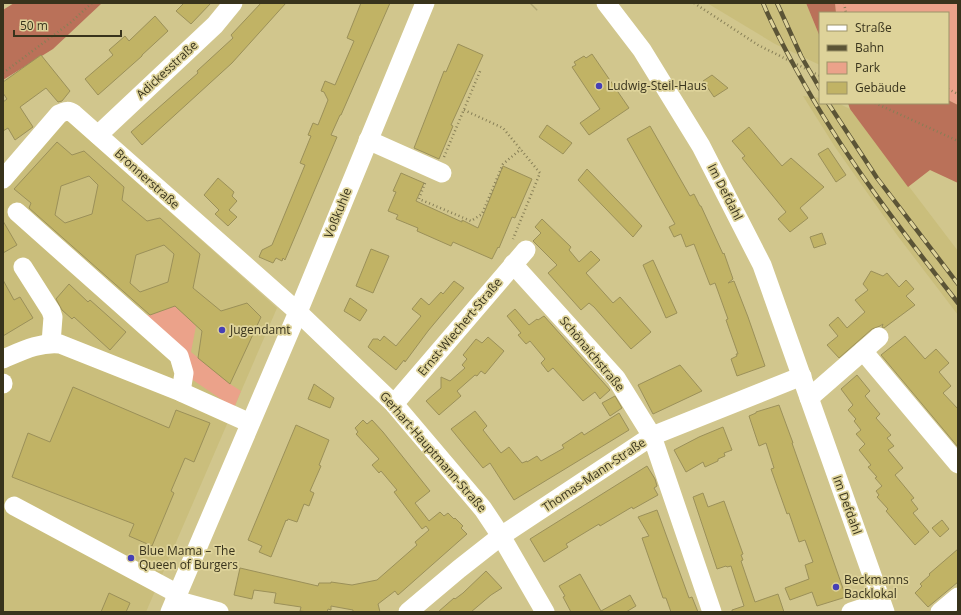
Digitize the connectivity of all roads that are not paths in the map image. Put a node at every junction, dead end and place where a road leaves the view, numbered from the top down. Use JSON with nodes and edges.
{"nodes":[{"id":1,"x":234,"y":3,"type":"edge"},
{"id":2,"x":425,"y":3,"type":"edge"},
{"id":3,"x":606,"y":3,"type":"edge"},
{"id":4,"x":98,"y":135,"type":"junction"},
{"id":5,"x":368,"y":140,"type":"junction"},
{"id":6,"x":437,"y":172,"type":"road end"},
{"id":7,"x":3,"y":179,"type":"edge"},
{"id":8,"x":17,"y":212,"type":"dead end"},
{"id":9,"x":518,"y":247,"type":"road end"},
{"id":10,"x":513,"y":264,"type":"junction"},
{"id":11,"x":23,"y":267,"type":"dead end"},
{"id":12,"x":298,"y":312,"type":"junction"},
{"id":13,"x":879,"y":337,"type":"dead end"},
{"id":14,"x":51,"y":343,"type":"junction"},
{"id":15,"x":863,"y":351,"type":"junction"},
{"id":16,"x":3,"y":359,"type":"edge"},
{"id":17,"x":802,"y":376,"type":"junction"},
{"id":18,"x":181,"y":392,"type":"junction"},
{"id":19,"x":809,"y":398,"type":"junction"},
{"id":20,"x":394,"y":404,"type":"junction"},
{"id":21,"x":250,"y":423,"type":"junction"},
{"id":22,"x":652,"y":436,"type":"junction"},
{"id":23,"x":958,"y":464,"type":"edge"},
{"id":24,"x":14,"y":506,"type":"dead end"},
{"id":25,"x":501,"y":536,"type":"junction"},
{"id":26,"x":958,"y":597,"type":"edge"},
{"id":27,"x":174,"y":602,"type":"edge"},
{"id":28,"x":883,"y":607,"type":"edge"},
{"id":29,"x":219,"y":612,"type":"edge"},
{"id":30,"x":408,"y":612,"type":"edge"},
{"id":31,"x":545,"y":612,"type":"edge"},
{"id":32,"x":712,"y":612,"type":"edge"},
{"id":33,"x":851,"y":612,"type":"edge"},
{"id":34,"x":940,"y":612,"type":"edge"}],
"edges":[{"from":1,"to":4,"type":"street","name":"Adickesstraße"},
{"from":2,"to":5,"type":"street","name":"Voßkuhle"},
{"from":3,"to":17,"type":"street","name":"Im Defdahl"},
{"from":4,"to":7,"type":"street","name":"Bronnerstraße"},
{"from":4,"to":12,"type":"street","name":"Bronnerstraße"},
{"from":5,"to":6,"type":"street"},
{"from":5,"to":12,"type":"street","name":"Voßkuhle"},
{"from":8,"to":18,"type":"street"},
{"from":9,"to":10,"type":"street","name":"Ernst-Wiechert-Straße"},
{"from":10,"to":20,"type":"street","name":"Ernst-Wiechert-Straße"},
{"from":10,"to":22,"type":"street","name":"Schönaichstraße"},
{"from":11,"to":14,"type":"street"},
{"from":12,"to":20,"type":"street","name":"Gerhart-Hauptmann-Straße"},
{"from":12,"to":21,"type":"street","name":"Voßkuhle"},
{"from":13,"to":15,"type":"street"},
{"from":14,"to":16,"type":"street"},
{"from":14,"to":18,"type":"street"},
{"from":15,"to":19,"type":"street"},
{"from":15,"to":23,"type":"street"},
{"from":17,"to":19,"type":"street","name":"Im Defdahl"},
{"from":17,"to":22,"type":"street","name":"Thomas-Mann-Straße"},
{"from":18,"to":21,"type":"street"},
{"from":19,"to":28,"type":"street","name":"Im Defdahl"},
{"from":20,"to":25,"type":"street","name":"Gerhart-Hauptmann-Straße"},
{"from":21,"to":27,"type":"street","name":"Voßkuhle"},
{"from":22,"to":25,"type":"street","name":"Thomas-Mann-Straße"},
{"from":22,"to":32,"type":"street","name":"Schönaichstraße"},
{"from":24,"to":27,"type":"street"},
{"from":25,"to":30,"type":"street","name":"Thomas-Mann-Straße"},
{"from":25,"to":31,"type":"street","name":"Gerhart-Hauptmann-Straße"},
{"from":26,"to":34,"type":"street"},
{"from":27,"to":29,"type":"street"},
{"from":28,"to":33,"type":"street"}]}
